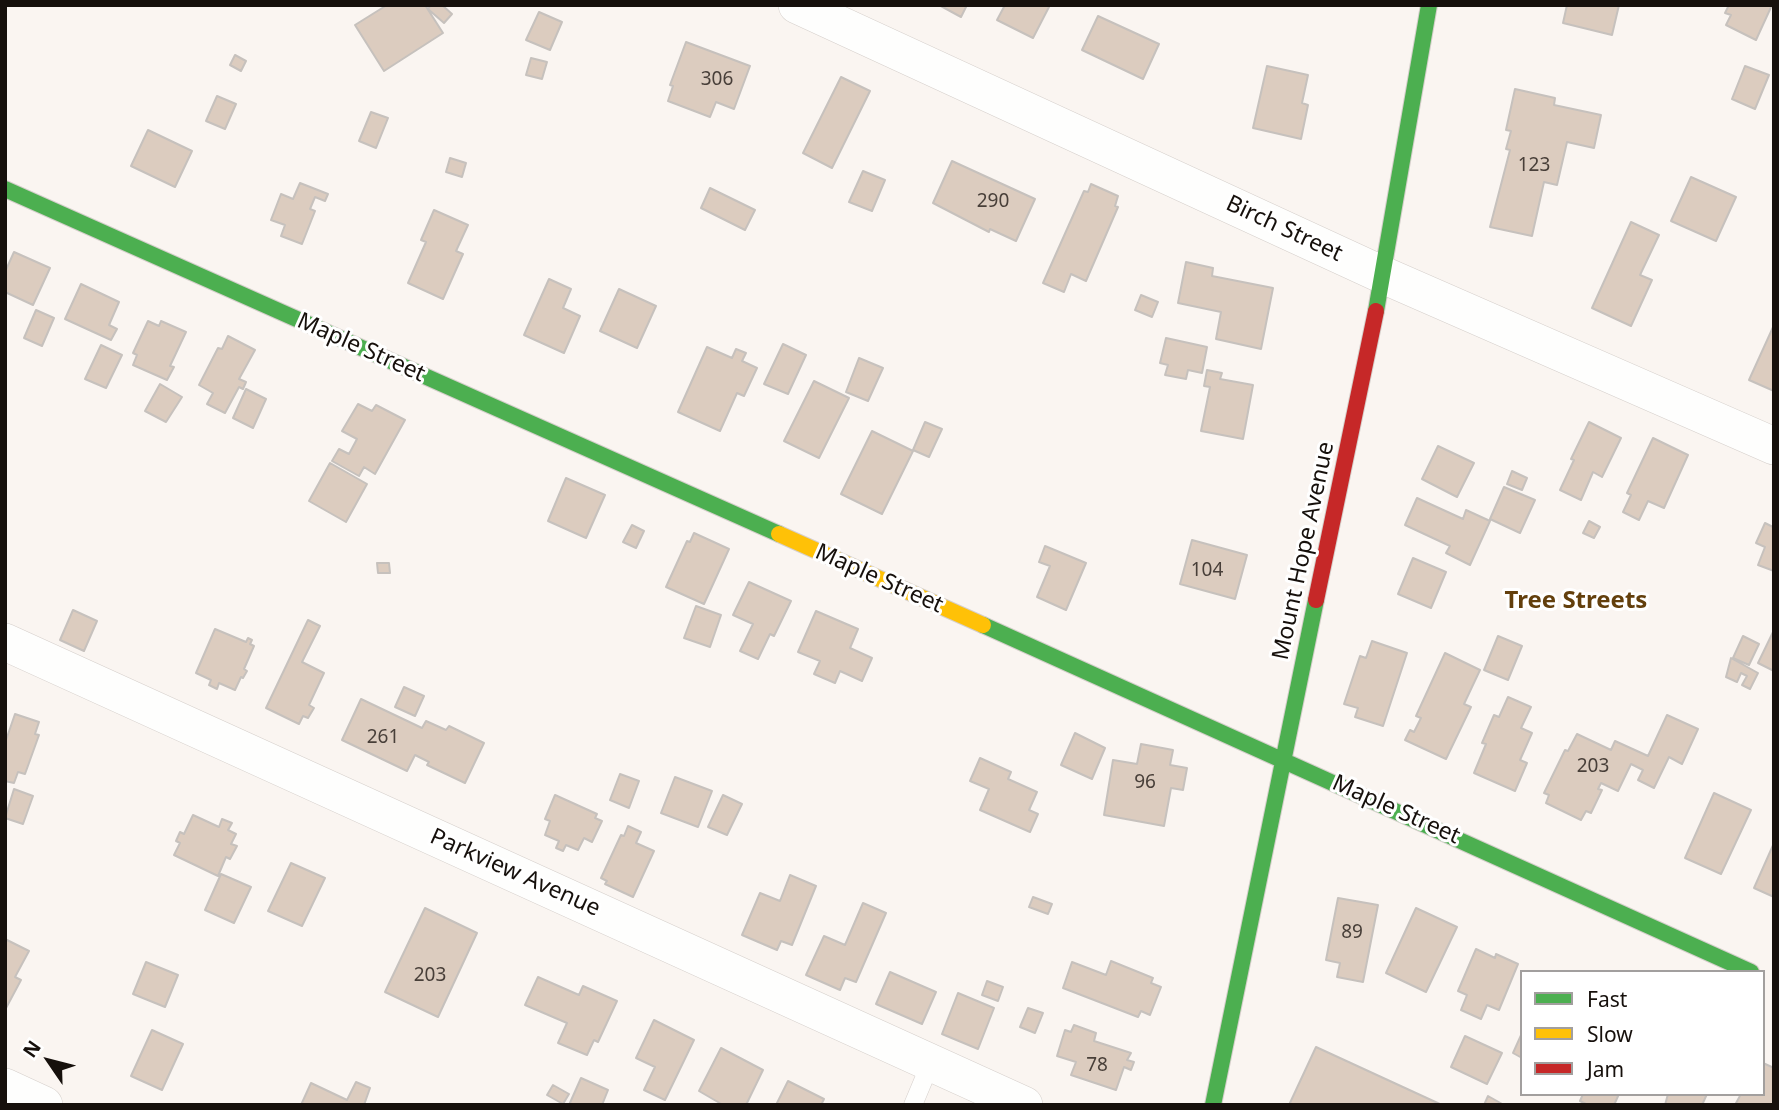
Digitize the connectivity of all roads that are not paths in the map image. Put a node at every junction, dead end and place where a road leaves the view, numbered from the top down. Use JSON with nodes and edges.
{"nodes":[{"id":1,"x":797,"y":5,"type":"edge"},
{"id":2,"x":1429,"y":5,"type":"edge"},
{"id":3,"x":5,"y":190,"type":"edge"},
{"id":4,"x":1383,"y":275,"type":"junction"},
{"id":5,"x":1774,"y":446,"type":"edge"},
{"id":6,"x":5,"y":642,"type":"edge"},
{"id":7,"x":1285,"y":760,"type":"junction"},
{"id":8,"x":1747,"y":970,"type":"edge"},
{"id":9,"x":931,"y":1062,"type":"junction"},
{"id":10,"x":5,"y":1087,"type":"edge"},
{"id":11,"x":44,"y":1105,"type":"edge"},
{"id":12,"x":913,"y":1105,"type":"edge"},
{"id":13,"x":1024,"y":1105,"type":"edge"},
{"id":14,"x":1213,"y":1105,"type":"edge"}],
"edges":[{"from":1,"to":4,"type":"street","name":"Birch Street"},
{"from":2,"to":4,"type":"street","name":"Mount Hope Avenue"},
{"from":3,"to":7,"type":"street","name":"Maple Street"},
{"from":4,"to":5,"type":"street","name":"Birch Street"},
{"from":4,"to":7,"type":"street","name":"Mount Hope Avenue"},
{"from":6,"to":9,"type":"street","name":"Parkview Avenue"},
{"from":7,"to":8,"type":"street","name":"Maple Street"},
{"from":7,"to":14,"type":"street","name":"Mount Hope Avenue"},
{"from":9,"to":12,"type":"lane"},
{"from":9,"to":13,"type":"street","name":"Parkview Avenue"},
{"from":10,"to":11,"type":"street"}]}
